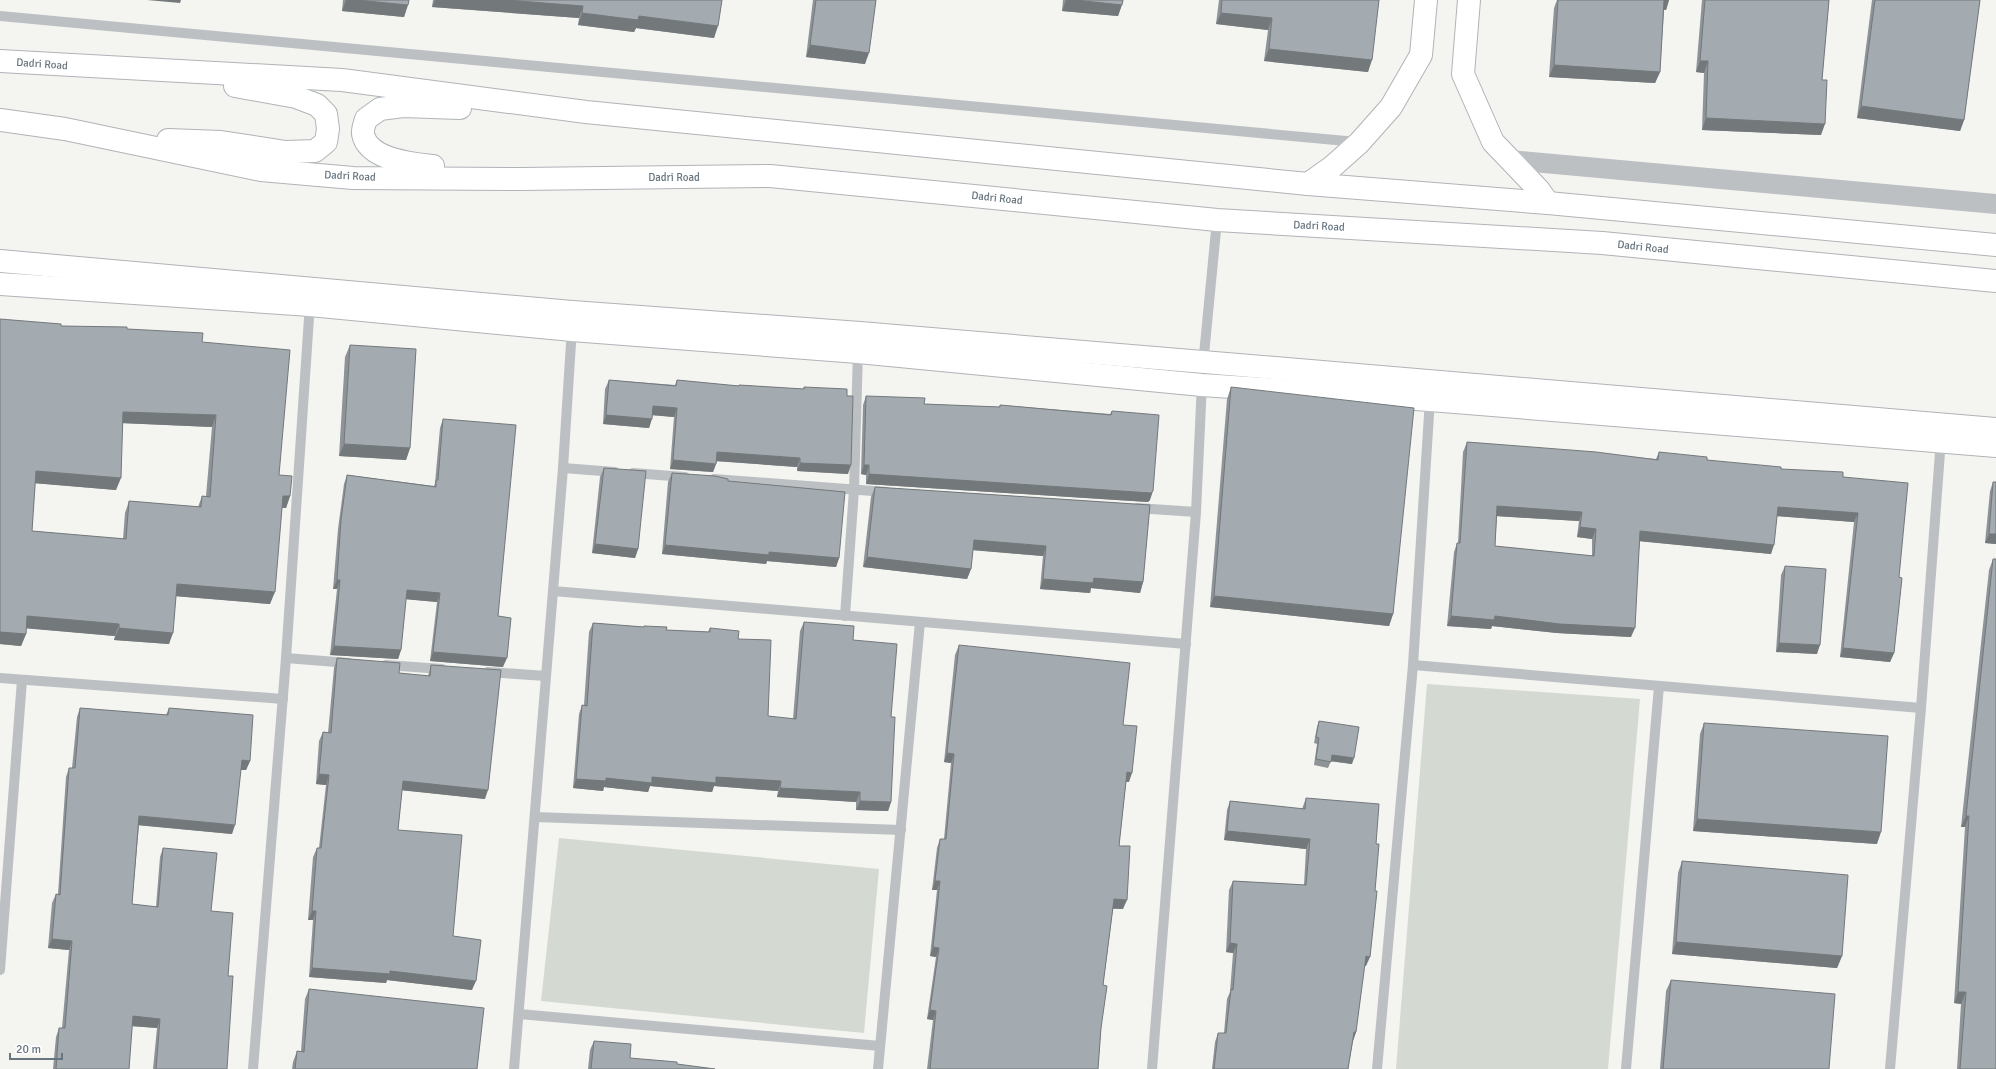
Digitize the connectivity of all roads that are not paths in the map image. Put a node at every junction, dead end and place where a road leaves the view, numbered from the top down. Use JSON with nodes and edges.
{"nodes":[{"id":1,"x":1426,"y":0,"type":"edge"},
{"id":2,"x":1469,"y":0,"type":"edge"},
{"id":3,"x":0,"y":16,"type":"edge"},
{"id":4,"x":0,"y":61,"type":"edge"},
{"id":5,"x":139,"y":70,"type":"junction"},
{"id":6,"x":586,"y":112,"type":"junction"},
{"id":7,"x":0,"y":120,"type":"edge"},
{"id":8,"x":109,"y":138,"type":"junction"},
{"id":9,"x":1359,"y":143,"type":"junction"},
{"id":10,"x":1510,"y":160,"type":"junction"},
{"id":11,"x":521,"y":179,"type":"junction"},
{"id":12,"x":1308,"y":184,"type":"junction"},
{"id":13,"x":1548,"y":203,"type":"junction"},
{"id":14,"x":1996,"y":204,"type":"edge"},
{"id":15,"x":1217,"y":220,"type":"junction"},
{"id":16,"x":1996,"y":245,"type":"edge"},
{"id":17,"x":0,"y":262,"type":"edge"},
{"id":18,"x":1996,"y":281,"type":"edge"},
{"id":19,"x":0,"y":284,"type":"edge"},
{"id":20,"x":311,"y":297,"type":"junction"},
{"id":21,"x":572,"y":321,"type":"junction"},
{"id":22,"x":859,"y":343,"type":"junction"},
{"id":23,"x":1203,"y":363,"type":"junction"},
{"id":24,"x":1202,"y":385,"type":"junction"},
{"id":25,"x":1431,"y":391,"type":"junction"},
{"id":26,"x":1996,"y":429,"type":"edge"},
{"id":27,"x":1941,"y":433,"type":"junction"},
{"id":28,"x":1996,"y":446,"type":"edge"},
{"id":29,"x":563,"y":468,"type":"junction"},
{"id":30,"x":854,"y":490,"type":"junction"},
{"id":31,"x":894,"y":493,"type":"edge"},
{"id":32,"x":1124,"y":507,"type":"edge"},
{"id":33,"x":1196,"y":512,"type":"junction"},
{"id":34,"x":553,"y":591,"type":"junction"},
{"id":35,"x":845,"y":616,"type":"junction"},
{"id":36,"x":920,"y":622,"type":"junction"},
{"id":37,"x":1186,"y":644,"type":"junction"},
{"id":38,"x":286,"y":658,"type":"junction"},
{"id":39,"x":357,"y":663,"type":"edge"},
{"id":40,"x":373,"y":664,"type":"edge"},
{"id":41,"x":1413,"y":665,"type":"junction"},
{"id":42,"x":452,"y":670,"type":"edge"},
{"id":43,"x":475,"y":671,"type":"edge"},
{"id":44,"x":546,"y":676,"type":"junction"},
{"id":45,"x":0,"y":678,"type":"edge"},
{"id":46,"x":22,"y":680,"type":"junction"},
{"id":47,"x":1659,"y":686,"type":"junction"},
{"id":48,"x":283,"y":699,"type":"junction"},
{"id":49,"x":1921,"y":708,"type":"junction"},
{"id":50,"x":535,"y":817,"type":"junction"},
{"id":51,"x":901,"y":830,"type":"junction"},
{"id":52,"x":0,"y":970,"type":"edge"},
{"id":53,"x":519,"y":1014,"type":"junction"},
{"id":54,"x":880,"y":1046,"type":"junction"},
{"id":55,"x":253,"y":1069,"type":"edge"},
{"id":56,"x":514,"y":1069,"type":"edge"},
{"id":57,"x":878,"y":1069,"type":"edge"},
{"id":58,"x":1152,"y":1069,"type":"edge"},
{"id":59,"x":1377,"y":1069,"type":"edge"},
{"id":60,"x":1626,"y":1069,"type":"edge"},
{"id":61,"x":1890,"y":1069,"type":"edge"}],
"edges":[{"from":1,"to":9,"type":"main road"},
{"from":2,"to":10,"type":"main road"},
{"from":3,"to":9,"type":"lane"},
{"from":4,"to":5,"type":"main road","name":"Dadri Road"},
{"from":5,"to":6,"type":"main road","name":"Dadri Road"},
{"from":5,"to":8,"type":"main road"},
{"from":6,"to":11,"type":"main road"},
{"from":6,"to":12,"type":"main road","name":"Dadri Road"},
{"from":7,"to":8,"type":"main road","name":"Dadri Road"},
{"from":8,"to":11,"type":"main road","name":"Dadri Road"},
{"from":9,"to":12,"type":"main road"},
{"from":10,"to":13,"type":"main road"},
{"from":10,"to":14,"type":"street"},
{"from":11,"to":15,"type":"main road","name":"Dadri Road"},
{"from":12,"to":13,"type":"main road","name":"Dadri Road"},
{"from":13,"to":16,"type":"main road","name":"Dadri Road"},
{"from":15,"to":18,"type":"main road","name":"Dadri Road"},
{"from":15,"to":23,"type":"lane"},
{"from":17,"to":20,"type":"main road"},
{"from":19,"to":20,"type":"main road"},
{"from":20,"to":21,"type":"main road"},
{"from":20,"to":38,"type":"lane"},
{"from":21,"to":22,"type":"main road"},
{"from":21,"to":29,"type":"lane"},
{"from":22,"to":23,"type":"main road"},
{"from":22,"to":24,"type":"main road"},
{"from":22,"to":30,"type":"lane"},
{"from":23,"to":24,"type":"lane"},
{"from":23,"to":25,"type":"main road"},
{"from":24,"to":25,"type":"main road"},
{"from":24,"to":33,"type":"lane"},
{"from":25,"to":27,"type":"main road"},
{"from":25,"to":41,"type":"lane"},
{"from":26,"to":27,"type":"main road"},
{"from":27,"to":28,"type":"main road"},
{"from":27,"to":49,"type":"lane"},
{"from":29,"to":30,"type":"lane"},
{"from":29,"to":34,"type":"lane"},
{"from":30,"to":31,"type":"lane"},
{"from":30,"to":35,"type":"lane"},
{"from":32,"to":33,"type":"lane"},
{"from":33,"to":37,"type":"lane"},
{"from":34,"to":35,"type":"lane"},
{"from":34,"to":44,"type":"lane"},
{"from":35,"to":36,"type":"lane"},
{"from":36,"to":37,"type":"lane"},
{"from":36,"to":51,"type":"lane"},
{"from":37,"to":58,"type":"lane"},
{"from":38,"to":39,"type":"lane"},
{"from":38,"to":48,"type":"lane"},
{"from":40,"to":42,"type":"lane"},
{"from":41,"to":47,"type":"lane"},
{"from":41,"to":59,"type":"lane"},
{"from":43,"to":44,"type":"lane"},
{"from":44,"to":50,"type":"lane"},
{"from":45,"to":46,"type":"lane"},
{"from":46,"to":48,"type":"lane"},
{"from":46,"to":52,"type":"lane"},
{"from":47,"to":49,"type":"lane"},
{"from":47,"to":60,"type":"lane"},
{"from":48,"to":55,"type":"lane"},
{"from":49,"to":61,"type":"lane"},
{"from":50,"to":51,"type":"lane"},
{"from":50,"to":53,"type":"lane"},
{"from":51,"to":54,"type":"lane"},
{"from":53,"to":54,"type":"lane"},
{"from":53,"to":56,"type":"lane"},
{"from":54,"to":57,"type":"lane"}]}
